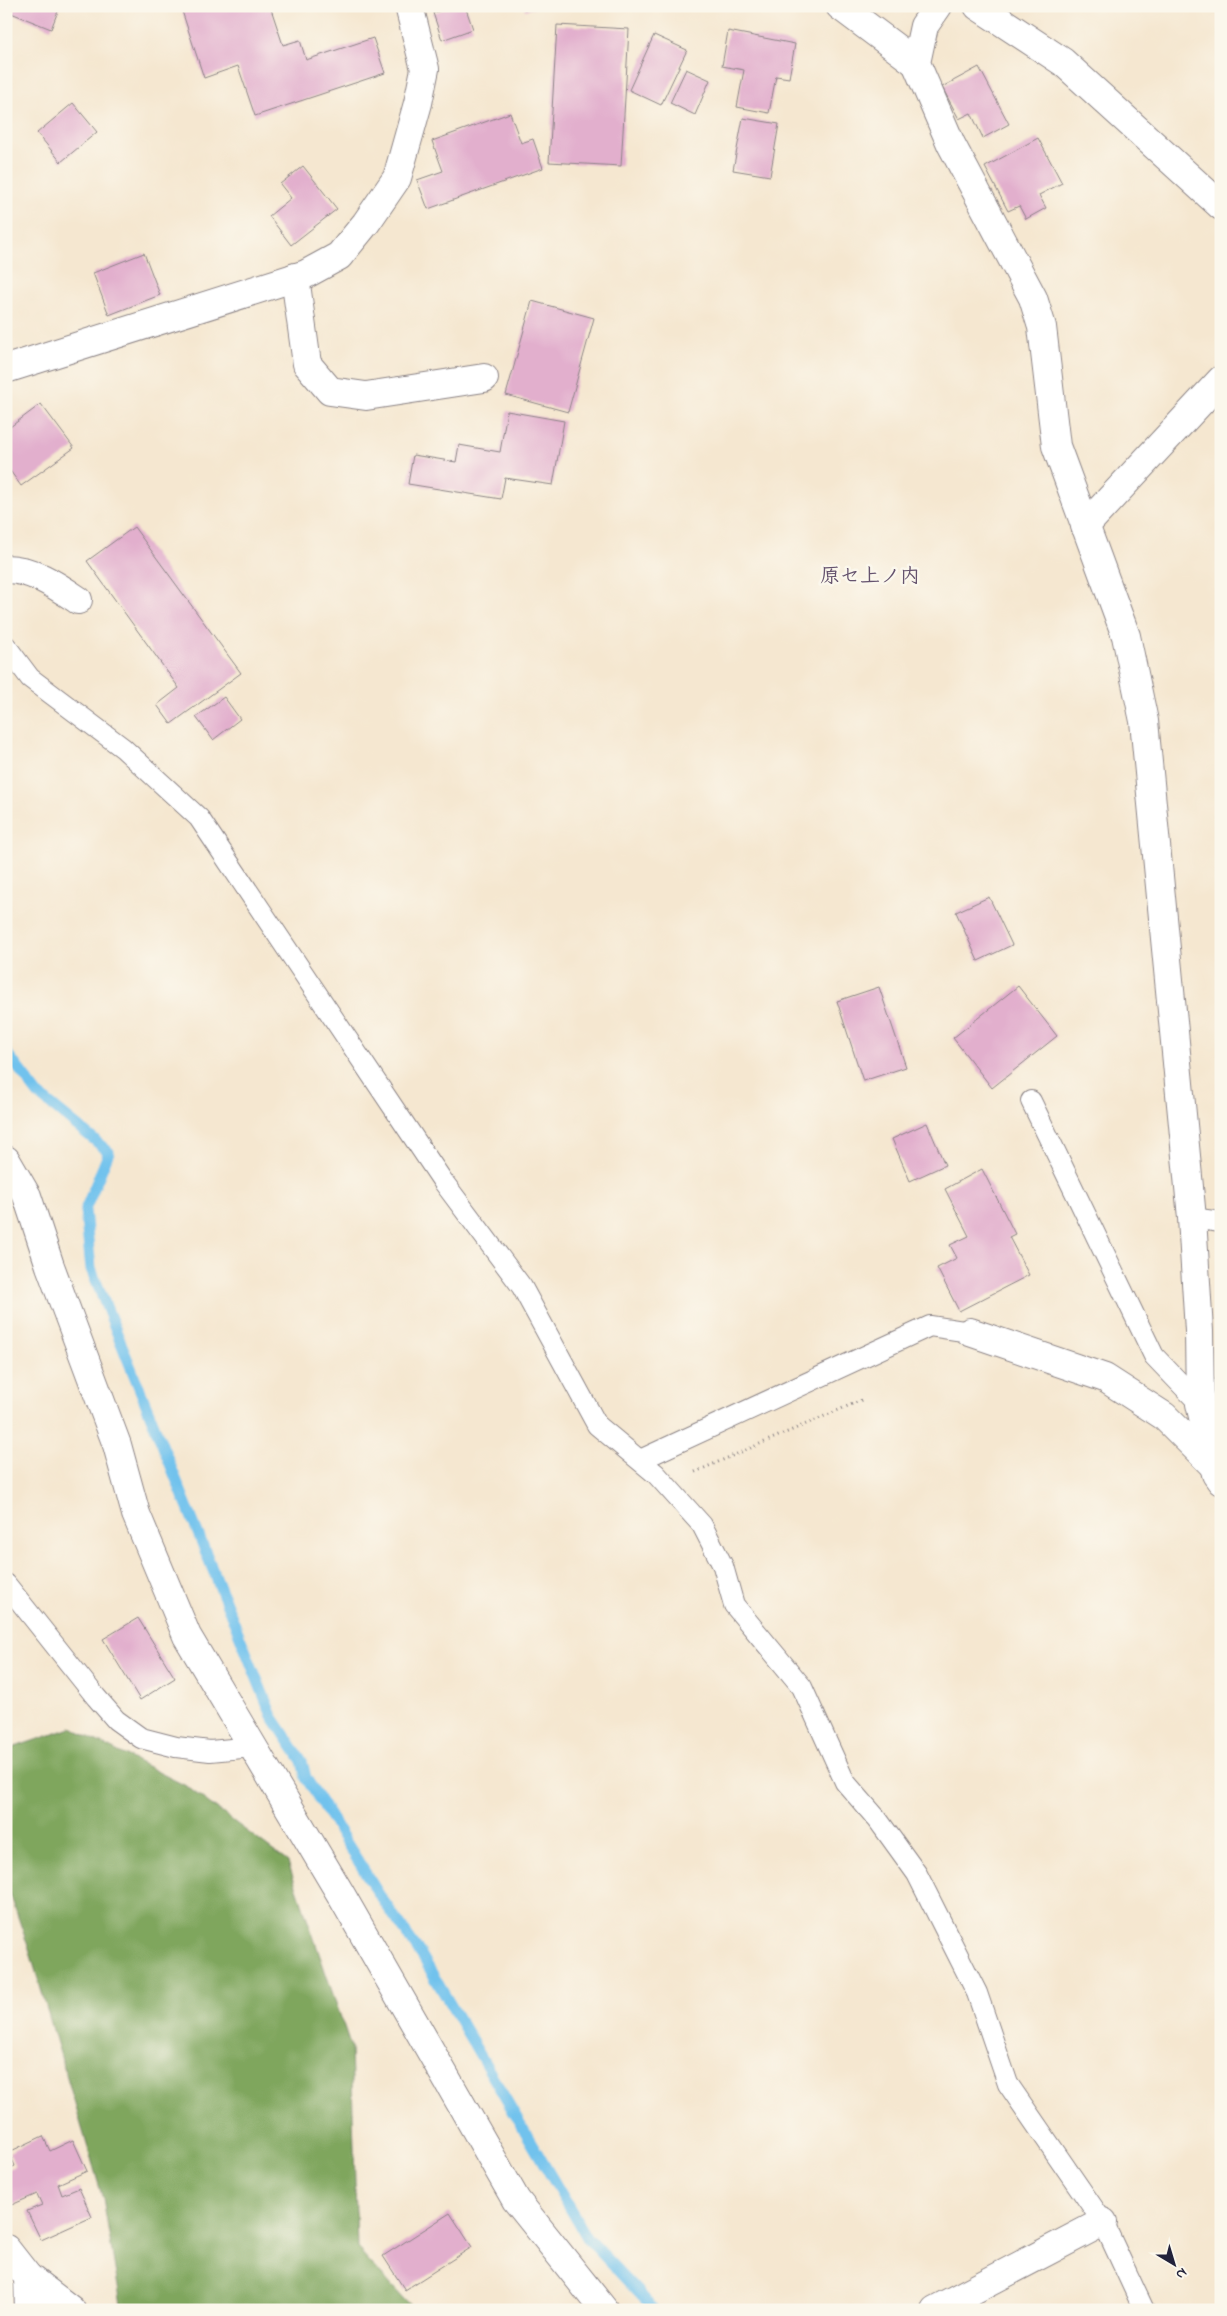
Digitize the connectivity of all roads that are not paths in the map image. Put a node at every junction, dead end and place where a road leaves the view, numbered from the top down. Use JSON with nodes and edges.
{"nodes":[{"id":1,"x":409,"y":6,"type":"edge"},
{"id":2,"x":840,"y":6,"type":"edge"},
{"id":3,"x":938,"y":6,"type":"edge"},
{"id":4,"x":978,"y":6,"type":"edge"},
{"id":5,"x":916,"y":63,"type":"junction"},
{"id":6,"x":1221,"y":206,"type":"edge"},
{"id":7,"x":295,"y":278,"type":"junction"},
{"id":8,"x":6,"y":369,"type":"edge"},
{"id":9,"x":484,"y":378,"type":"dead end"},
{"id":10,"x":1221,"y":380,"type":"edge"},
{"id":11,"x":1085,"y":526,"type":"junction"},
{"id":12,"x":6,"y":569,"type":"edge"},
{"id":13,"x":78,"y":600,"type":"dead end"},
{"id":14,"x":6,"y":646,"type":"edge"},
{"id":15,"x":1030,"y":1101,"type":"dead end"},
{"id":16,"x":6,"y":1160,"type":"edge"},
{"id":17,"x":1192,"y":1218,"type":"junction"},
{"id":18,"x":1221,"y":1222,"type":"edge"},
{"id":19,"x":970,"y":1332,"type":"joint"},
{"id":20,"x":1200,"y":1404,"type":"junction"},
{"id":21,"x":640,"y":1460,"type":"junction"},
{"id":22,"x":1218,"y":1474,"type":"edge"},
{"id":23,"x":6,"y":1584,"type":"edge"},
{"id":24,"x":253,"y":1747,"type":"junction"},
{"id":25,"x":1103,"y":2222,"type":"junction"},
{"id":26,"x":6,"y":2249,"type":"edge"},
{"id":27,"x":28,"y":2277,"type":"junction"},
{"id":28,"x":29,"y":2310,"type":"edge"},
{"id":29,"x":71,"y":2310,"type":"edge"},
{"id":30,"x":604,"y":2310,"type":"edge"},
{"id":31,"x":935,"y":2310,"type":"edge"},
{"id":32,"x":1144,"y":2310,"type":"edge"}],
"edges":[{"from":1,"to":7,"type":"street"},
{"from":2,"to":5,"type":"street"},
{"from":3,"to":5,"type":"street"},
{"from":4,"to":6,"type":"street"},
{"from":5,"to":11,"type":"street"},
{"from":7,"to":8,"type":"street"},
{"from":7,"to":9,"type":"street"},
{"from":10,"to":11,"type":"street"},
{"from":11,"to":17,"type":"street"},
{"from":12,"to":13,"type":"street"},
{"from":14,"to":21,"type":"lane"},
{"from":15,"to":20,"type":"lane"},
{"from":16,"to":24,"type":"street"},
{"from":17,"to":18,"type":"lane"},
{"from":17,"to":20,"type":"street"},
{"from":19,"to":21,"type":"lane"},
{"from":19,"to":22,"type":"street"},
{"from":20,"to":22,"type":"street"},
{"from":21,"to":25,"type":"lane"},
{"from":23,"to":24,"type":"lane"},
{"from":24,"to":30,"type":"street"},
{"from":25,"to":31,"type":"street"},
{"from":25,"to":32,"type":"lane"},
{"from":26,"to":27,"type":"street"},
{"from":27,"to":28,"type":"street"},
{"from":27,"to":29,"type":"street"}]}
